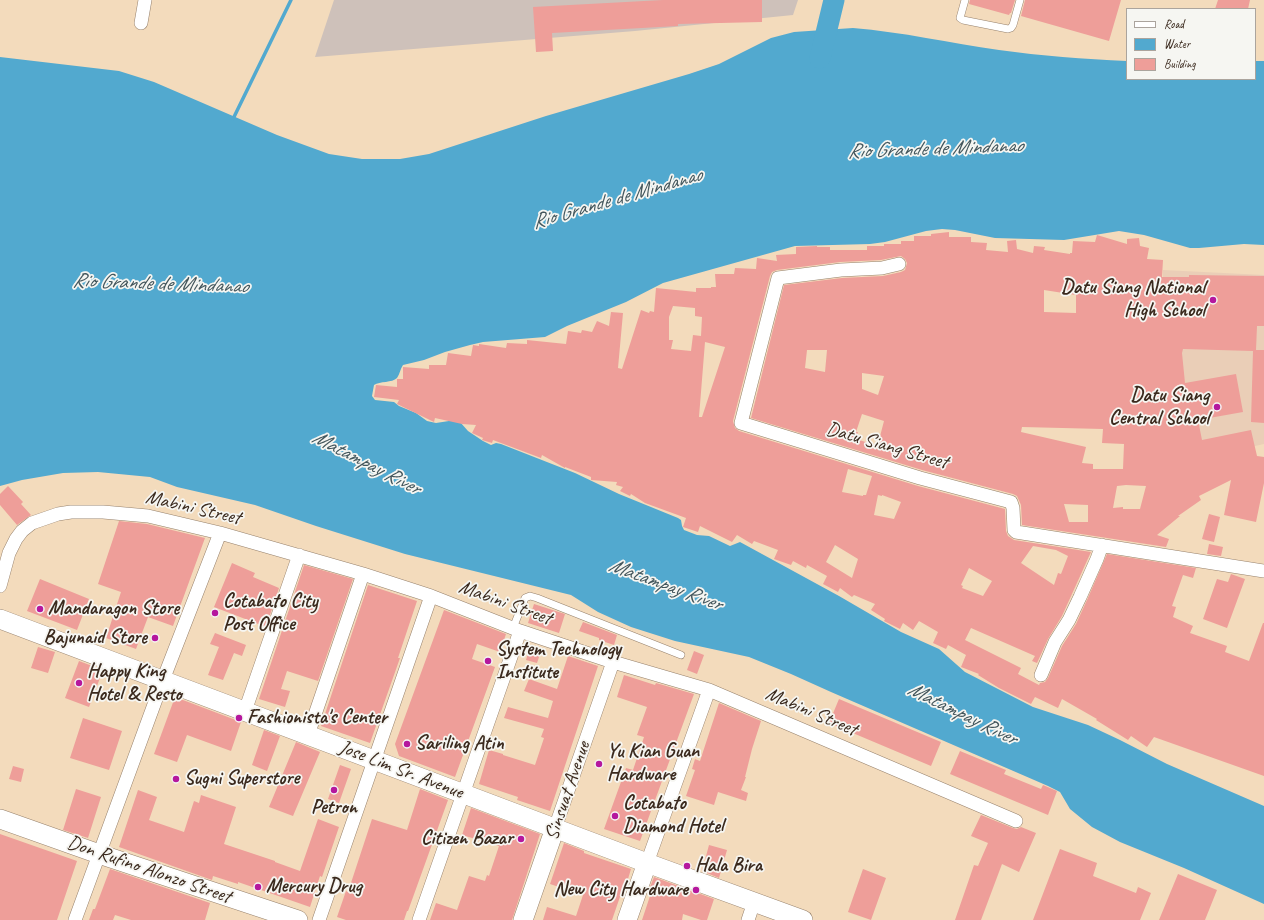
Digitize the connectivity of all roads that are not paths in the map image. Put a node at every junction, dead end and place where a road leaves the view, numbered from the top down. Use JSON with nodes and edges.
{"nodes":[{"id":1,"x":145,"y":0,"type":"edge"},
{"id":2,"x":964,"y":0,"type":"edge"},
{"id":3,"x":1020,"y":0,"type":"edge"},
{"id":4,"x":141,"y":23,"type":"dead end"},
{"id":5,"x":899,"y":264,"type":"dead end"},
{"id":6,"x":220,"y":533,"type":"junction"},
{"id":7,"x":1102,"y":545,"type":"junction"},
{"id":8,"x":299,"y":555,"type":"junction"},
{"id":9,"x":1264,"y":572,"type":"edge"},
{"id":10,"x":363,"y":574,"type":"junction"},
{"id":11,"x":0,"y":586,"type":"edge"},
{"id":12,"x":431,"y":596,"type":"junction"},
{"id":13,"x":0,"y":619,"type":"edge"},
{"id":14,"x":516,"y":629,"type":"junction"},
{"id":15,"x":680,"y":655,"type":"dead end"},
{"id":16,"x":614,"y":662,"type":"junction"},
{"id":17,"x":1041,"y":674,"type":"dead end"},
{"id":18,"x":163,"y":680,"type":"junction"},
{"id":19,"x":709,"y":690,"type":"junction"},
{"id":20,"x":245,"y":711,"type":"junction"},
{"id":21,"x":308,"y":735,"type":"junction"},
{"id":22,"x":374,"y":760,"type":"junction"},
{"id":23,"x":463,"y":793,"type":"junction"},
{"id":24,"x":0,"y":819,"type":"edge"},
{"id":25,"x":1016,"y":821,"type":"dead end"},
{"id":26,"x":555,"y":828,"type":"junction"},
{"id":27,"x":99,"y":854,"type":"junction"},
{"id":28,"x":646,"y":863,"type":"junction"},
{"id":29,"x":751,"y":911,"type":"edge"},
{"id":30,"x":75,"y":920,"type":"edge"},
{"id":31,"x":298,"y":920,"type":"edge"},
{"id":32,"x":319,"y":920,"type":"edge"},
{"id":33,"x":419,"y":920,"type":"edge"},
{"id":34,"x":523,"y":920,"type":"edge"},
{"id":35,"x":627,"y":920,"type":"edge"},
{"id":36,"x":802,"y":920,"type":"edge"}],
"edges":[{"from":1,"to":4,"type":"street"},
{"from":2,"to":3,"type":"lane"},
{"from":5,"to":7,"type":"street","name":"Datu Siang Street"},
{"from":6,"to":8,"type":"street","name":"Mabini Street"},
{"from":6,"to":11,"type":"street","name":"Mabini Street"},
{"from":6,"to":18,"type":"street"},
{"from":7,"to":9,"type":"street","name":"Datu Siang Street"},
{"from":7,"to":17,"type":"street"},
{"from":8,"to":10,"type":"street","name":"Mabini Street"},
{"from":8,"to":20,"type":"street"},
{"from":10,"to":12,"type":"street","name":"Mabini Street"},
{"from":10,"to":21,"type":"street"},
{"from":12,"to":14,"type":"street","name":"Mabini Street"},
{"from":12,"to":22,"type":"street"},
{"from":13,"to":18,"type":"main road","name":"Jose Lim Sr. Avenue"},
{"from":14,"to":15,"type":"lane"},
{"from":14,"to":16,"type":"street","name":"Mabini Street"},
{"from":14,"to":23,"type":"street"},
{"from":16,"to":19,"type":"street","name":"Mabini Street"},
{"from":16,"to":26,"type":"street","name":"Sinsuat Avenue"},
{"from":18,"to":20,"type":"main road","name":"Jose Lim Sr. Avenue"},
{"from":18,"to":27,"type":"street"},
{"from":19,"to":25,"type":"street","name":"Mabini Street"},
{"from":19,"to":28,"type":"street"},
{"from":20,"to":21,"type":"main road","name":"Jose Lim Sr. Avenue"},
{"from":21,"to":22,"type":"main road","name":"Jose Lim Sr. Avenue"},
{"from":22,"to":23,"type":"main road","name":"Jose Lim Sr. Avenue"},
{"from":22,"to":32,"type":"street"},
{"from":23,"to":26,"type":"main road","name":"Jose Lim Sr. Avenue"},
{"from":23,"to":33,"type":"street"},
{"from":24,"to":27,"type":"main road","name":"Don Rufino Alonzo Street"},
{"from":26,"to":28,"type":"main road","name":"Jose Lim Sr. Avenue"},
{"from":26,"to":34,"type":"main road","name":"Sinsuat Avenue"},
{"from":27,"to":30,"type":"street"},
{"from":27,"to":31,"type":"main road","name":"Don Rufino Alonzo Street"},
{"from":28,"to":29,"type":"main road","name":"Jose Lim Sr. Avenue"},
{"from":28,"to":35,"type":"main road"},
{"from":29,"to":36,"type":"main road","name":"Jose Lim Sr. Avenue"}]}
